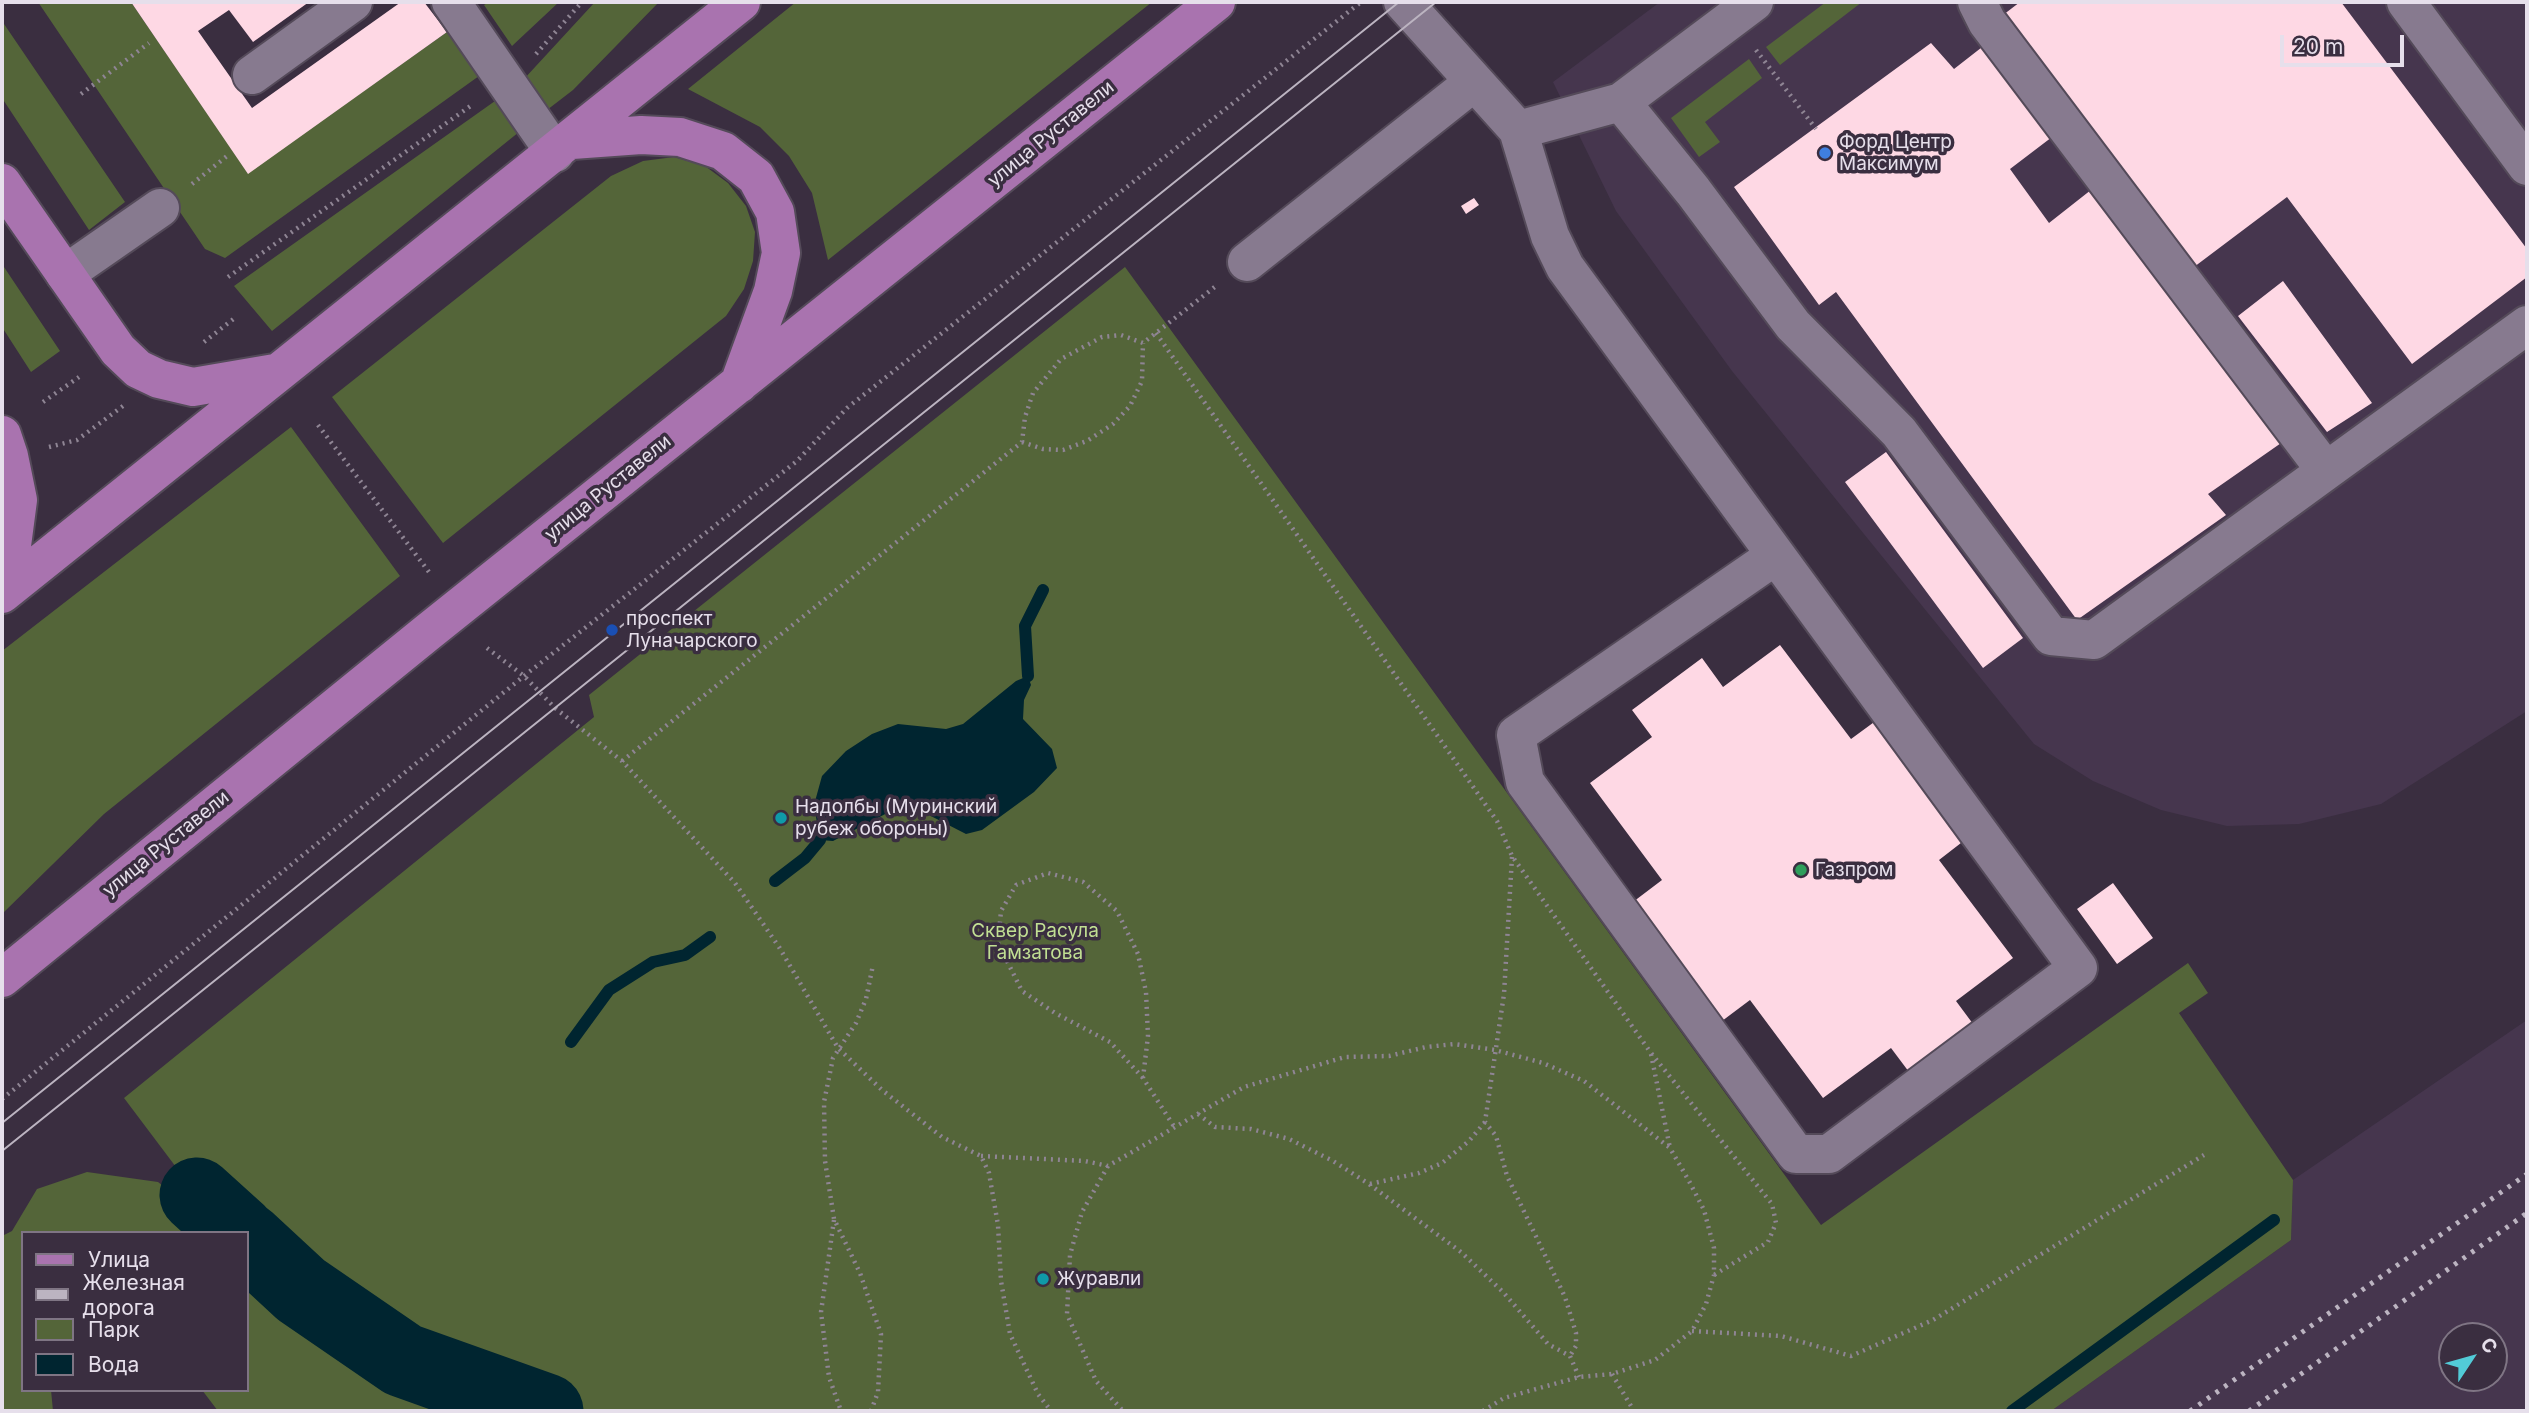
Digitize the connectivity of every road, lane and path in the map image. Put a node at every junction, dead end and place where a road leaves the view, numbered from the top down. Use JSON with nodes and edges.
{"nodes":[{"id":1,"x":353,"y":2,"type":"edge"},
{"id":2,"x":451,"y":2,"type":"edge"},
{"id":3,"x":582,"y":2,"type":"edge"},
{"id":4,"x":741,"y":2,"type":"edge"},
{"id":5,"x":1216,"y":2,"type":"edge"},
{"id":6,"x":1361,"y":2,"type":"edge"},
{"id":7,"x":1403,"y":2,"type":"edge"},
{"id":8,"x":1977,"y":2,"type":"edge"},
{"id":9,"x":2406,"y":2,"type":"edge"},
{"id":10,"x":1744,"y":10,"type":"edge"},
{"id":11,"x":149,"y":43,"type":"dead end"},
{"id":12,"x":252,"y":75,"type":"dead end"},
{"id":13,"x":505,"y":81,"type":"junction"},
{"id":14,"x":1474,"y":82,"type":"junction"},
{"id":15,"x":81,"y":94,"type":"dead end"},
{"id":16,"x":1621,"y":102,"type":"junction"},
{"id":17,"x":1816,"y":129,"type":"dead end"},
{"id":18,"x":1518,"y":130,"type":"junction"},
{"id":19,"x":564,"y":147,"type":"junction"},
{"id":20,"x":2527,"y":166,"type":"edge"},
{"id":21,"x":2,"y":183,"type":"edge"},
{"id":22,"x":160,"y":208,"type":"dead end"},
{"id":23,"x":1247,"y":261,"type":"joint"},
{"id":24,"x":65,"y":274,"type":"junction"},
{"id":25,"x":228,"y":277,"type":"dead end"},
{"id":26,"x":2527,"y":325,"type":"edge"},
{"id":27,"x":1156,"y":333,"type":"junction"},
{"id":28,"x":1143,"y":343,"type":"junction"},
{"id":29,"x":278,"y":372,"type":"junction"},
{"id":30,"x":79,"y":377,"type":"dead end"},
{"id":31,"x":738,"y":384,"type":"junction"},
{"id":32,"x":43,"y":402,"type":"dead end"},
{"id":33,"x":318,"y":425,"type":"dead end"},
{"id":34,"x":2,"y":435,"type":"edge"},
{"id":35,"x":1022,"y":442,"type":"junction"},
{"id":36,"x":2326,"y":471,"type":"junction"},
{"id":37,"x":1776,"y":556,"type":"junction"},
{"id":38,"x":429,"y":572,"type":"dead end"},
{"id":39,"x":2,"y":576,"type":"edge"},
{"id":40,"x":2,"y":594,"type":"edge"},
{"id":41,"x":487,"y":648,"type":"dead end"},
{"id":42,"x":524,"y":676,"type":"junction"},
{"id":43,"x":622,"y":761,"type":"junction"},
{"id":44,"x":1512,"y":856,"type":"junction"},
{"id":45,"x":873,"y":965,"type":"dead end"},
{"id":46,"x":2,"y":978,"type":"edge"},
{"id":47,"x":838,"y":1048,"type":"junction"},
{"id":48,"x":1495,"y":1050,"type":"junction"},
{"id":49,"x":1651,"y":1053,"type":"junction"},
{"id":50,"x":1143,"y":1078,"type":"junction"},
{"id":51,"x":2,"y":1098,"type":"edge"},
{"id":52,"x":1198,"y":1114,"type":"junction"},
{"id":53,"x":1485,"y":1122,"type":"junction"},
{"id":54,"x":1175,"y":1128,"type":"junction"},
{"id":55,"x":1670,"y":1148,"type":"junction"},
{"id":56,"x":2204,"y":1155,"type":"dead end"},
{"id":57,"x":981,"y":1156,"type":"junction"},
{"id":58,"x":1108,"y":1166,"type":"junction"},
{"id":59,"x":1369,"y":1184,"type":"junction"},
{"id":60,"x":834,"y":1219,"type":"junction"},
{"id":61,"x":1714,"y":1275,"type":"junction"},
{"id":62,"x":1692,"y":1331,"type":"junction"},
{"id":63,"x":1570,"y":1356,"type":"junction"},
{"id":64,"x":1612,"y":1374,"type":"junction"},
{"id":65,"x":1579,"y":1377,"type":"junction"},
{"id":66,"x":841,"y":1411,"type":"edge"},
{"id":67,"x":871,"y":1411,"type":"edge"},
{"id":68,"x":1051,"y":1411,"type":"edge"},
{"id":69,"x":1123,"y":1411,"type":"edge"},
{"id":70,"x":1482,"y":1411,"type":"edge"},
{"id":71,"x":1634,"y":1411,"type":"edge"}],
"edges":[{"from":1,"to":12,"type":"lane"},
{"from":2,"to":13,"type":"lane"},
{"from":3,"to":13,"type":"path"},
{"from":4,"to":19,"type":"main road"},
{"from":5,"to":31,"type":"main road","name":"улица Руставели"},
{"from":6,"to":42,"type":"path"},
{"from":7,"to":14,"type":"lane"},
{"from":8,"to":36,"type":"lane"},
{"from":9,"to":20,"type":"lane"},
{"from":10,"to":16,"type":"lane"},
{"from":10,"to":17,"type":"path"},
{"from":11,"to":15,"type":"path"},
{"from":13,"to":19,"type":"lane"},
{"from":13,"to":25,"type":"path"},
{"from":14,"to":18,"type":"lane"},
{"from":14,"to":23,"type":"lane"},
{"from":16,"to":18,"type":"lane"},
{"from":16,"to":36,"type":"lane"},
{"from":18,"to":37,"type":"lane"},
{"from":19,"to":29,"type":"main road"},
{"from":19,"to":31,"type":"main road"},
{"from":21,"to":24,"type":"main road"},
{"from":22,"to":24,"type":"lane"},
{"from":23,"to":27,"type":"path"},
{"from":24,"to":29,"type":"main road"},
{"from":26,"to":36,"type":"lane"},
{"from":27,"to":28,"type":"path"},
{"from":27,"to":44,"type":"path"},
{"from":28,"to":35,"type":"path"},
{"from":28,"to":35,"type":"path"},
{"from":29,"to":40,"type":"main road"},
{"from":30,"to":32,"type":"path"},
{"from":31,"to":46,"type":"main road","name":"улица Руставели"},
{"from":33,"to":38,"type":"path"},
{"from":34,"to":39,"type":"main road"},
{"from":35,"to":43,"type":"path"},
{"from":37,"to":37,"type":"lane"},
{"from":41,"to":42,"type":"path"},
{"from":42,"to":43,"type":"path"},
{"from":42,"to":51,"type":"path"},
{"from":43,"to":47,"type":"path"},
{"from":44,"to":48,"type":"path"},
{"from":44,"to":49,"type":"path"},
{"from":45,"to":47,"type":"path"},
{"from":47,"to":57,"type":"path"},
{"from":47,"to":60,"type":"path"},
{"from":48,"to":52,"type":"path"},
{"from":48,"to":53,"type":"path"},
{"from":48,"to":55,"type":"path"},
{"from":49,"to":55,"type":"path"},
{"from":49,"to":61,"type":"path"},
{"from":50,"to":50,"type":"path"},
{"from":50,"to":54,"type":"path"},
{"from":52,"to":54,"type":"path"},
{"from":52,"to":59,"type":"path"},
{"from":53,"to":59,"type":"path"},
{"from":53,"to":63,"type":"path"},
{"from":54,"to":58,"type":"path"},
{"from":55,"to":61,"type":"path"},
{"from":56,"to":62,"type":"path"},
{"from":57,"to":58,"type":"path"},
{"from":57,"to":68,"type":"path"},
{"from":58,"to":69,"type":"path"},
{"from":59,"to":63,"type":"path"},
{"from":60,"to":66,"type":"path"},
{"from":60,"to":67,"type":"path"},
{"from":61,"to":62,"type":"path"},
{"from":62,"to":64,"type":"path"},
{"from":63,"to":65,"type":"path"},
{"from":64,"to":65,"type":"path"},
{"from":64,"to":71,"type":"path"},
{"from":65,"to":70,"type":"path"}]}
